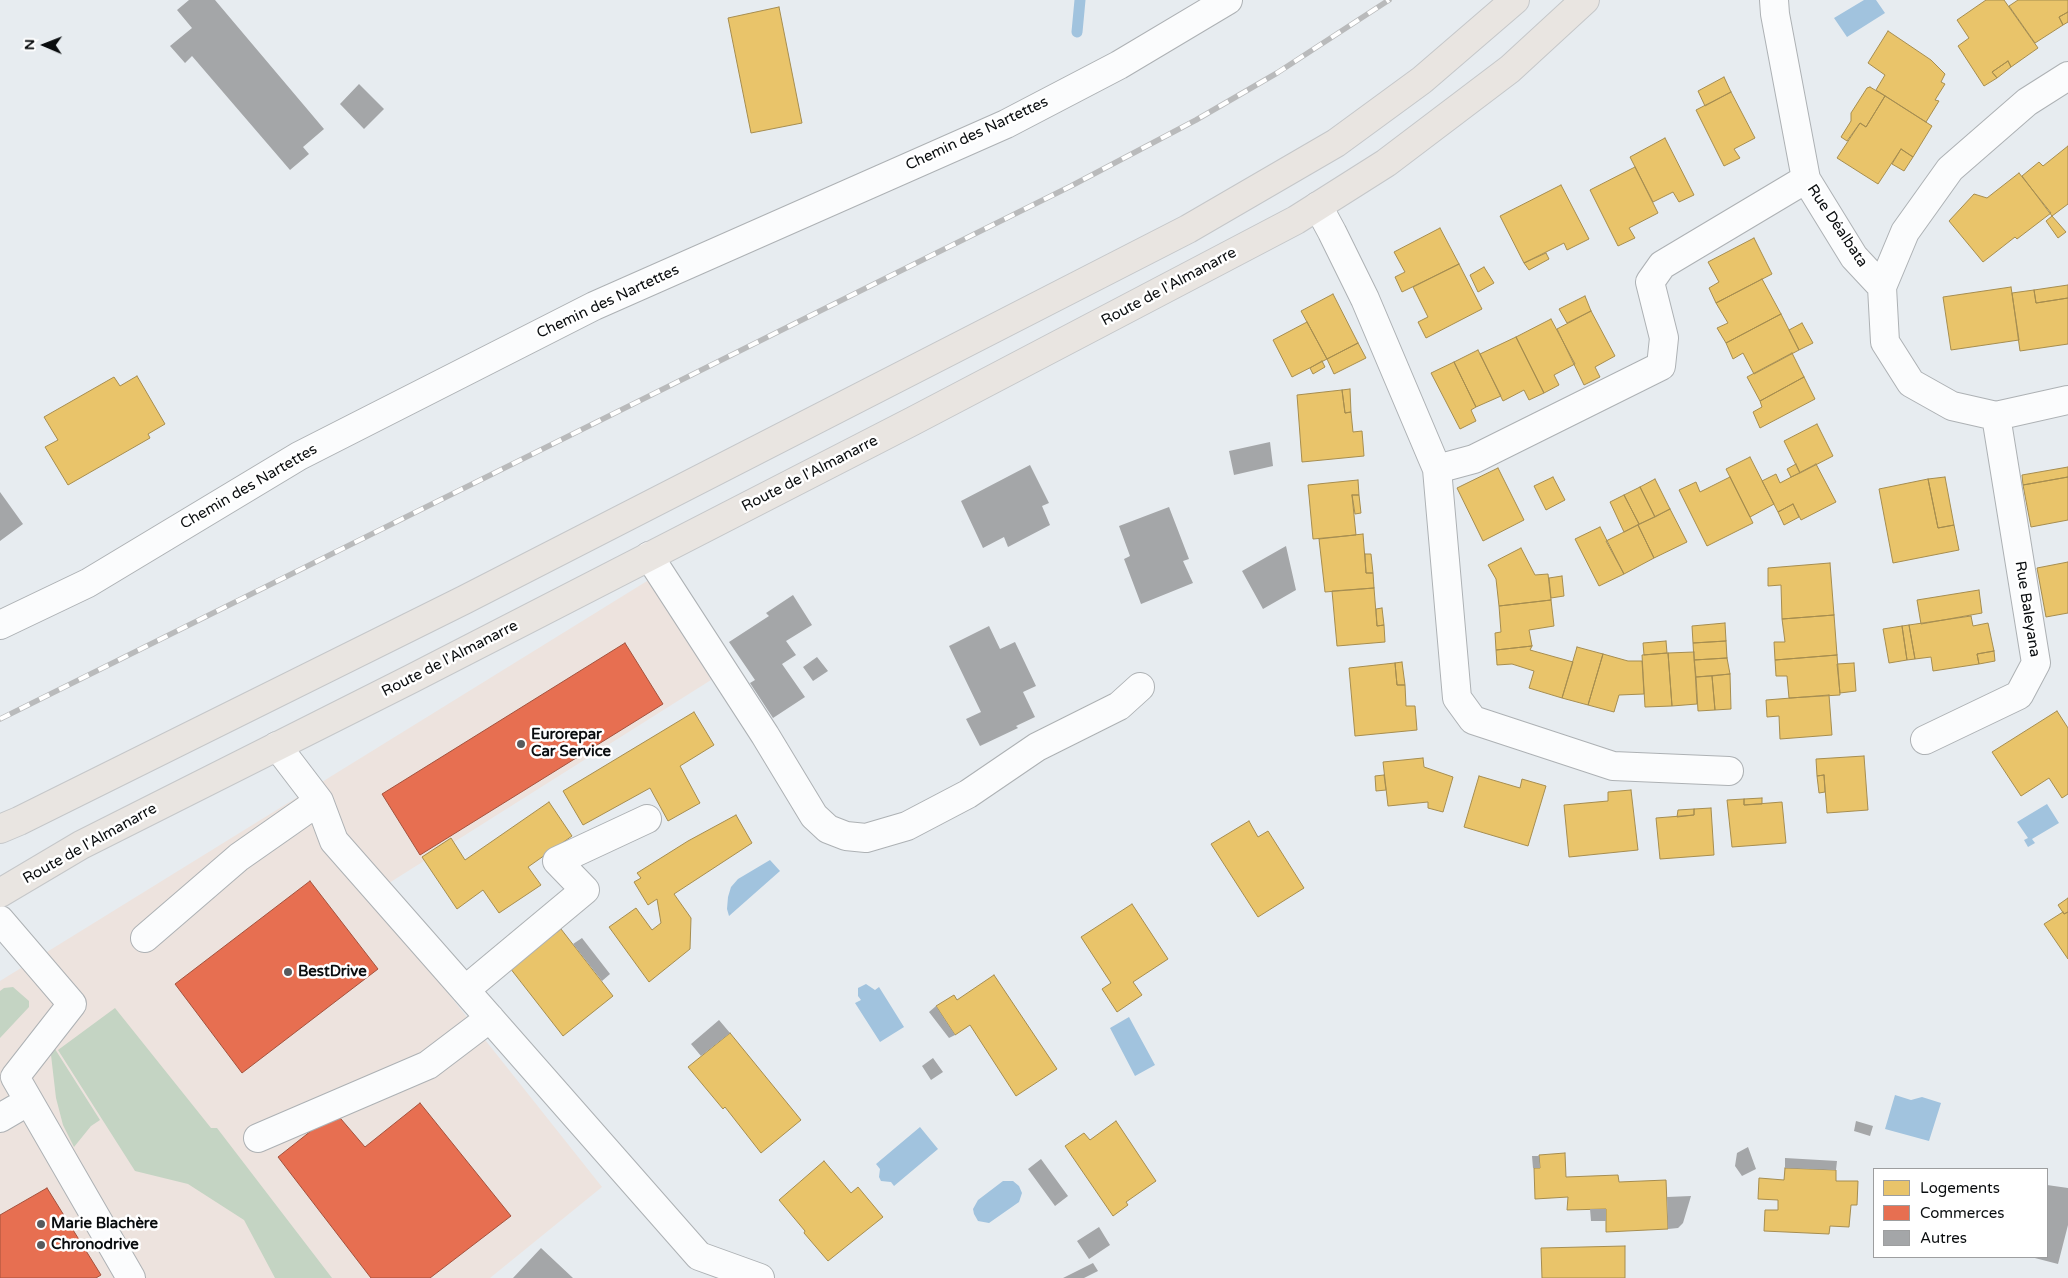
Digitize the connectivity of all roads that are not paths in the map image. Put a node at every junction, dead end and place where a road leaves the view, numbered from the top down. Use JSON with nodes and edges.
{"nodes":[{"id":1,"x":1228,"y":0,"type":"edge"},
{"id":2,"x":1516,"y":0,"type":"edge"},
{"id":3,"x":1585,"y":0,"type":"edge"},
{"id":4,"x":1777,"y":5,"type":"edge"},
{"id":5,"x":2068,"y":76,"type":"edge"},
{"id":6,"x":1806,"y":179,"type":"junction"},
{"id":7,"x":1318,"y":206,"type":"junction"},
{"id":8,"x":1882,"y":287,"type":"junction"},
{"id":9,"x":2068,"y":400,"type":"edge"},
{"id":10,"x":1996,"y":416,"type":"junction"},
{"id":11,"x":1437,"y":469,"type":"junction"},
{"id":12,"x":649,"y":556,"type":"junction"},
{"id":13,"x":0,"y":625,"type":"edge"},
{"id":14,"x":1140,"y":687,"type":"dead end"},
{"id":15,"x":1925,"y":740,"type":"dead end"},
{"id":16,"x":277,"y":746,"type":"junction"},
{"id":17,"x":1728,"y":771,"type":"dead end"},
{"id":18,"x":319,"y":801,"type":"junction"},
{"id":19,"x":647,"y":819,"type":"dead end"},
{"id":20,"x":0,"y":828,"type":"edge"},
{"id":21,"x":0,"y":893,"type":"edge"},
{"id":22,"x":0,"y":920,"type":"edge"},
{"id":23,"x":145,"y":938,"type":"dead end"},
{"id":24,"x":465,"y":990,"type":"junction"},
{"id":25,"x":490,"y":1018,"type":"junction"},
{"id":26,"x":29,"y":1101,"type":"junction"},
{"id":27,"x":0,"y":1118,"type":"edge"},
{"id":28,"x":258,"y":1138,"type":"dead end"},
{"id":29,"x":131,"y":1278,"type":"edge"},
{"id":30,"x":760,"y":1278,"type":"edge"}],
"edges":[{"from":1,"to":13,"type":"street","name":"Chemin des Nartettes"},
{"from":2,"to":20,"type":"main road"},
{"from":3,"to":7,"type":"main road","name":"Route de l'Almanarre"},
{"from":4,"to":6,"type":"street","name":"Rue Déalbata"},
{"from":5,"to":8,"type":"street"},
{"from":6,"to":8,"type":"street","name":"Rue Déalbata"},
{"from":6,"to":11,"type":"street"},
{"from":7,"to":11,"type":"street"},
{"from":7,"to":12,"type":"main road","name":"Route de l'Almanarre"},
{"from":8,"to":10,"type":"street"},
{"from":9,"to":10,"type":"street"},
{"from":10,"to":15,"type":"street","name":"Rue Baleyana"},
{"from":11,"to":17,"type":"street"},
{"from":12,"to":14,"type":"street"},
{"from":12,"to":16,"type":"main road","name":"Route de l'Almanarre"},
{"from":16,"to":18,"type":"street"},
{"from":16,"to":21,"type":"main road","name":"Route de l'Almanarre"},
{"from":18,"to":23,"type":"street"},
{"from":18,"to":24,"type":"street"},
{"from":19,"to":24,"type":"street"},
{"from":22,"to":26,"type":"street"},
{"from":24,"to":25,"type":"street"},
{"from":25,"to":28,"type":"street"},
{"from":25,"to":30,"type":"street"},
{"from":26,"to":27,"type":"street"},
{"from":26,"to":29,"type":"street"}]}
